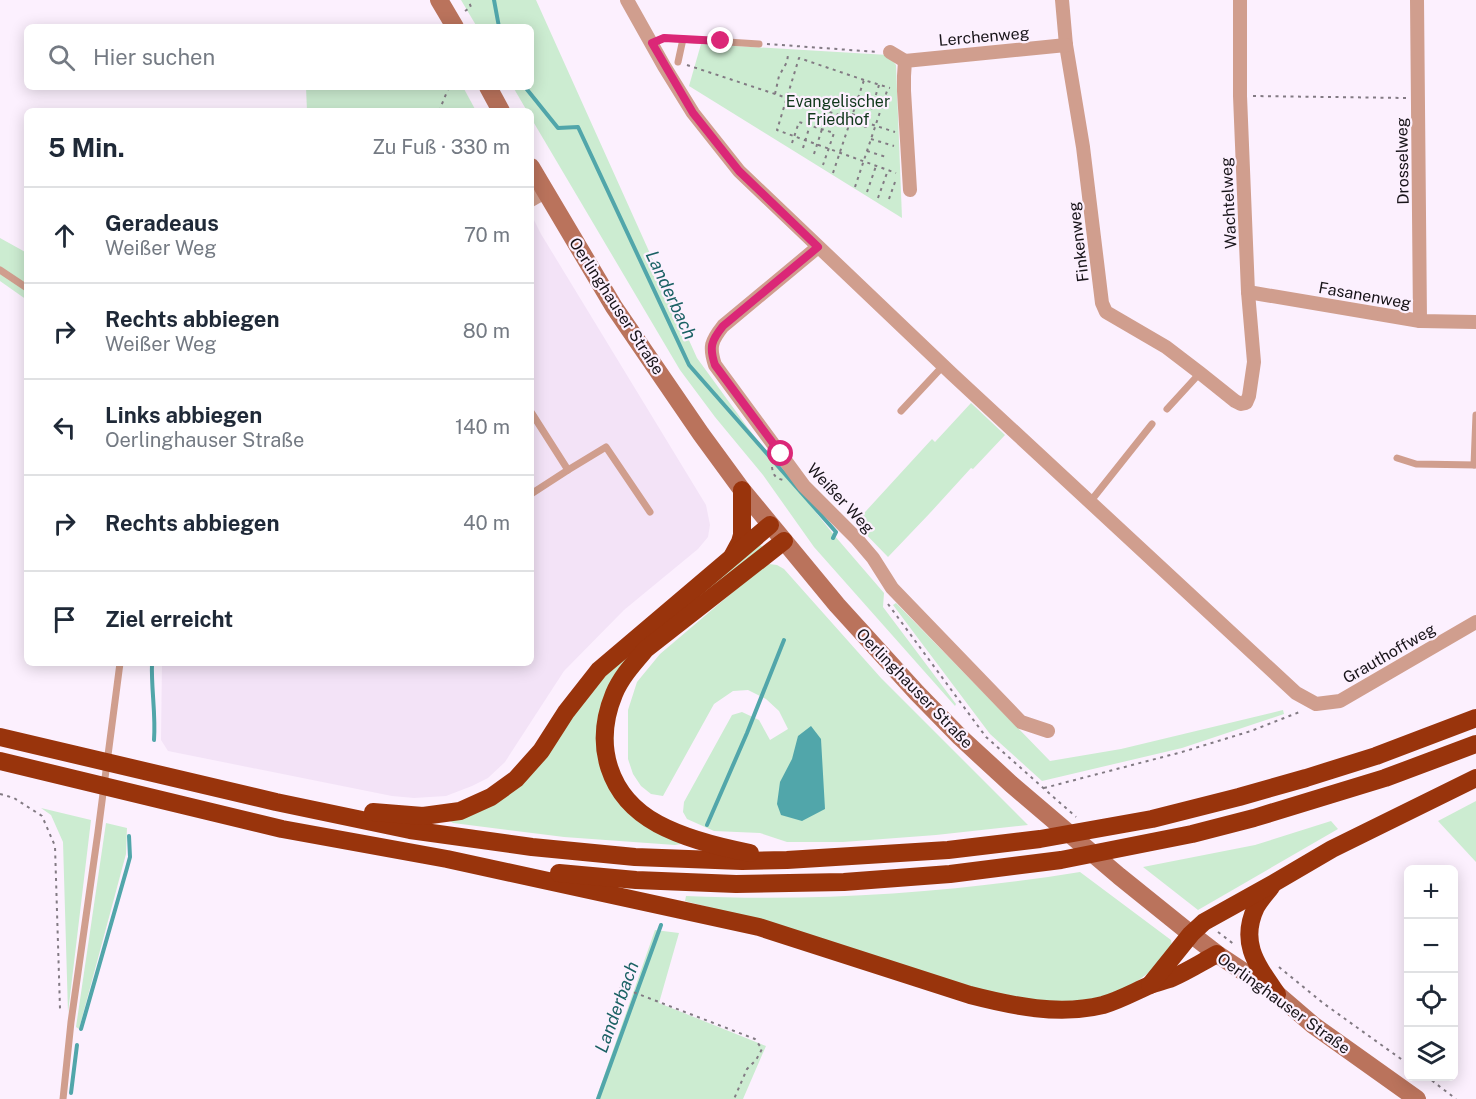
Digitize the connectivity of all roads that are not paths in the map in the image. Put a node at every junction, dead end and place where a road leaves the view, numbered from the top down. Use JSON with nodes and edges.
{"nodes":[{"id":1,"x":439,"y":0,"type":"edge"},
{"id":2,"x":627,"y":0,"type":"edge"},
{"id":3,"x":1062,"y":0,"type":"edge"},
{"id":4,"x":1240,"y":0,"type":"edge"},
{"id":5,"x":1417,"y":0,"type":"edge"},
{"id":6,"x":453,"y":24,"type":"edge"},
{"id":7,"x":683,"y":39,"type":"junction"},
{"id":8,"x":652,"y":43,"type":"junction"},
{"id":9,"x":759,"y":44,"type":"road end"},
{"id":10,"x":1066,"y":45,"type":"junction"},
{"id":11,"x":890,"y":52,"type":"road end"},
{"id":12,"x":905,"y":61,"type":"junction"},
{"id":13,"x":678,"y":62,"type":"dead end"},
{"id":14,"x":490,"y":90,"type":"edge"},
{"id":15,"x":499,"y":108,"type":"edge"},
{"id":16,"x":535,"y":184,"type":"edge"},
{"id":17,"x":910,"y":190,"type":"dead end"},
{"id":18,"x":818,"y":247,"type":"junction"},
{"id":19,"x":0,"y":270,"type":"edge"},
{"id":20,"x":24,"y":286,"type":"edge"},
{"id":21,"x":1248,"y":292,"type":"junction"},
{"id":22,"x":1420,"y":321,"type":"junction"},
{"id":23,"x":1476,"y":322,"type":"edge"},
{"id":24,"x":943,"y":366,"type":"junction"},
{"id":25,"x":1200,"y":373,"type":"junction"},
{"id":26,"x":1246,"y":403,"type":"joint"},
{"id":27,"x":1167,"y":409,"type":"dead end"},
{"id":28,"x":901,"y":411,"type":"dead end"},
{"id":29,"x":1476,"y":415,"type":"edge"},
{"id":30,"x":534,"y":417,"type":"edge"},
{"id":31,"x":1152,"y":424,"type":"dead end"},
{"id":32,"x":1397,"y":458,"type":"dead end"},
{"id":33,"x":1475,"y":465,"type":"edge"},
{"id":34,"x":568,"y":470,"type":"junction"},
{"id":35,"x":742,"y":490,"type":"junction"},
{"id":36,"x":534,"y":492,"type":"edge"},
{"id":37,"x":1090,"y":502,"type":"junction"},
{"id":38,"x":650,"y":512,"type":"dead end"},
{"id":39,"x":771,"y":525,"type":"junction"},
{"id":40,"x":784,"y":542,"type":"junction"},
{"id":41,"x":732,"y":558,"type":"junction"},
{"id":42,"x":1476,"y":622,"type":"edge"},
{"id":43,"x":120,"y":666,"type":"edge"},
{"id":44,"x":1476,"y":718,"type":"edge"},
{"id":45,"x":1048,"y":731,"type":"dead end"},
{"id":46,"x":0,"y":737,"type":"edge"},
{"id":47,"x":1476,"y":744,"type":"edge"},
{"id":48,"x":0,"y":762,"type":"edge"},
{"id":49,"x":1476,"y":778,"type":"edge"},
{"id":50,"x":276,"y":802,"type":"junction"},
{"id":51,"x":447,"y":859,"type":"junction"},
{"id":52,"x":788,"y":860,"type":"junction"},
{"id":53,"x":1274,"y":884,"type":"junction"},
{"id":54,"x":1191,"y":934,"type":"junction"},
{"id":55,"x":1218,"y":954,"type":"junction"},
{"id":56,"x":1150,"y":985,"type":"junction"},
{"id":57,"x":1277,"y":994,"type":"junction"},
{"id":58,"x":63,"y":1099,"type":"edge"},
{"id":59,"x":1418,"y":1099,"type":"edge"}],
"edges":[{"from":1,"to":6,"type":"main road"},
{"from":2,"to":8,"type":"street"},
{"from":3,"to":10,"type":"street","name":"Finkenweg"},
{"from":4,"to":21,"type":"street","name":"Wachtelweg"},
{"from":5,"to":22,"type":"street","name":"Drosselweg"},
{"from":7,"to":8,"type":"lane"},
{"from":7,"to":9,"type":"lane"},
{"from":7,"to":13,"type":"lane"},
{"from":8,"to":18,"type":"street"},
{"from":10,"to":12,"type":"street","name":"Lerchenweg"},
{"from":10,"to":25,"type":"street","name":"Finkenweg"},
{"from":11,"to":12,"type":"street"},
{"from":12,"to":17,"type":"street"},
{"from":14,"to":15,"type":"main road"},
{"from":16,"to":35,"type":"main road","name":"Oerlinghauser Straße"},
{"from":18,"to":24,"type":"street"},
{"from":18,"to":45,"type":"street","name":"Weißer Weg"},
{"from":19,"to":20,"type":"lane"},
{"from":21,"to":22,"type":"street","name":"Fasanenweg"},
{"from":21,"to":26,"type":"street","name":"Wachtelweg"},
{"from":22,"to":23,"type":"street","name":"Fasanenweg"},
{"from":24,"to":28,"type":"lane"},
{"from":24,"to":37,"type":"street"},
{"from":25,"to":26,"type":"street","name":"Finkenweg"},
{"from":25,"to":27,"type":"lane"},
{"from":29,"to":33,"type":"lane"},
{"from":30,"to":34,"type":"lane"},
{"from":31,"to":37,"type":"lane"},
{"from":32,"to":33,"type":"lane"},
{"from":34,"to":36,"type":"lane"},
{"from":34,"to":38,"type":"lane"},
{"from":35,"to":39,"type":"main road","name":"Oerlinghauser Straße"},
{"from":35,"to":41,"type":"highway"},
{"from":37,"to":42,"type":"street","name":"Grauthoffweg"},
{"from":39,"to":40,"type":"main road","name":"Oerlinghauser Straße"},
{"from":39,"to":41,"type":"highway"},
{"from":40,"to":52,"type":"highway"},
{"from":40,"to":54,"type":"main road","name":"Oerlinghauser Straße"},
{"from":41,"to":50,"type":"highway"},
{"from":43,"to":58,"type":"lane"},
{"from":44,"to":52,"type":"highway"},
{"from":46,"to":50,"type":"highway"},
{"from":47,"to":51,"type":"highway"},
{"from":48,"to":51,"type":"highway"},
{"from":49,"to":53,"type":"highway"},
{"from":50,"to":52,"type":"highway"},
{"from":51,"to":56,"type":"highway"},
{"from":53,"to":54,"type":"highway"},
{"from":53,"to":57,"type":"highway"},
{"from":54,"to":55,"type":"main road","name":"Oerlinghauser Straße"},
{"from":54,"to":56,"type":"highway"},
{"from":55,"to":56,"type":"highway"},
{"from":55,"to":57,"type":"main road","name":"Oerlinghauser Straße"},
{"from":57,"to":59,"type":"main road","name":"Oerlinghauser Straße"}]}
